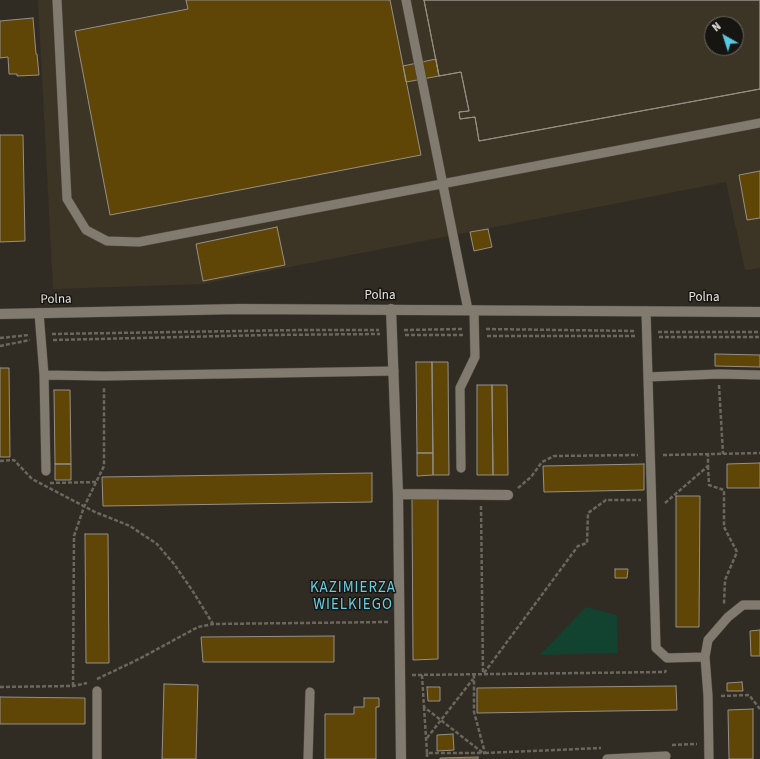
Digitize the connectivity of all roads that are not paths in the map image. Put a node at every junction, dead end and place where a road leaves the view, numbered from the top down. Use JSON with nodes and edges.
{"nodes":[{"id":1,"x":57,"y":0,"type":"edge"},
{"id":2,"x":406,"y":0,"type":"edge"},
{"id":3,"x":760,"y":122,"type":"edge"},
{"id":4,"x":442,"y":184,"type":"junction"},
{"id":5,"x":391,"y":309,"type":"junction"},
{"id":6,"x":471,"y":310,"type":"junction"},
{"id":7,"x":646,"y":311,"type":"junction"},
{"id":8,"x":760,"y":312,"type":"edge"},
{"id":9,"x":38,"y":313,"type":"junction"},
{"id":10,"x":0,"y":314,"type":"edge"},
{"id":11,"x":394,"y":371,"type":"junction"},
{"id":12,"x":44,"y":375,"type":"junction"},
{"id":13,"x":760,"y":375,"type":"edge"},
{"id":14,"x":648,"y":377,"type":"junction"},
{"id":15,"x":461,"y":468,"type":"dead end"},
{"id":16,"x":46,"y":471,"type":"dead end"},
{"id":17,"x":398,"y":494,"type":"junction"},
{"id":18,"x":508,"y":495,"type":"road end"},
{"id":19,"x":760,"y":605,"type":"edge"},
{"id":20,"x":705,"y":657,"type":"junction"},
{"id":21,"x":97,"y":692,"type":"dead end"},
{"id":22,"x":310,"y":692,"type":"dead end"},
{"id":23,"x":666,"y":756,"type":"dead end"},
{"id":24,"x":97,"y":759,"type":"edge"},
{"id":25,"x":308,"y":759,"type":"edge"},
{"id":26,"x":401,"y":759,"type":"edge"},
{"id":27,"x":607,"y":759,"type":"edge"},
{"id":28,"x":709,"y":759,"type":"edge"}],
"edges":[{"from":1,"to":4,"type":"lane"},
{"from":2,"to":4,"type":"lane"},
{"from":3,"to":4,"type":"lane"},
{"from":4,"to":6,"type":"lane"},
{"from":5,"to":6,"type":"street","name":"Polna"},
{"from":5,"to":9,"type":"street","name":"Polna"},
{"from":5,"to":11,"type":"street"},
{"from":6,"to":7,"type":"street","name":"Polna"},
{"from":6,"to":15,"type":"lane"},
{"from":7,"to":8,"type":"street","name":"Polna"},
{"from":7,"to":14,"type":"lane"},
{"from":9,"to":10,"type":"street","name":"Polna"},
{"from":9,"to":12,"type":"lane"},
{"from":11,"to":12,"type":"lane"},
{"from":11,"to":17,"type":"street"},
{"from":12,"to":16,"type":"lane"},
{"from":13,"to":14,"type":"lane"},
{"from":14,"to":20,"type":"lane"},
{"from":17,"to":18,"type":"street"},
{"from":17,"to":26,"type":"street"},
{"from":19,"to":20,"type":"lane"},
{"from":20,"to":28,"type":"lane"},
{"from":21,"to":24,"type":"lane"},
{"from":22,"to":25,"type":"lane"},
{"from":23,"to":27,"type":"lane"}]}
